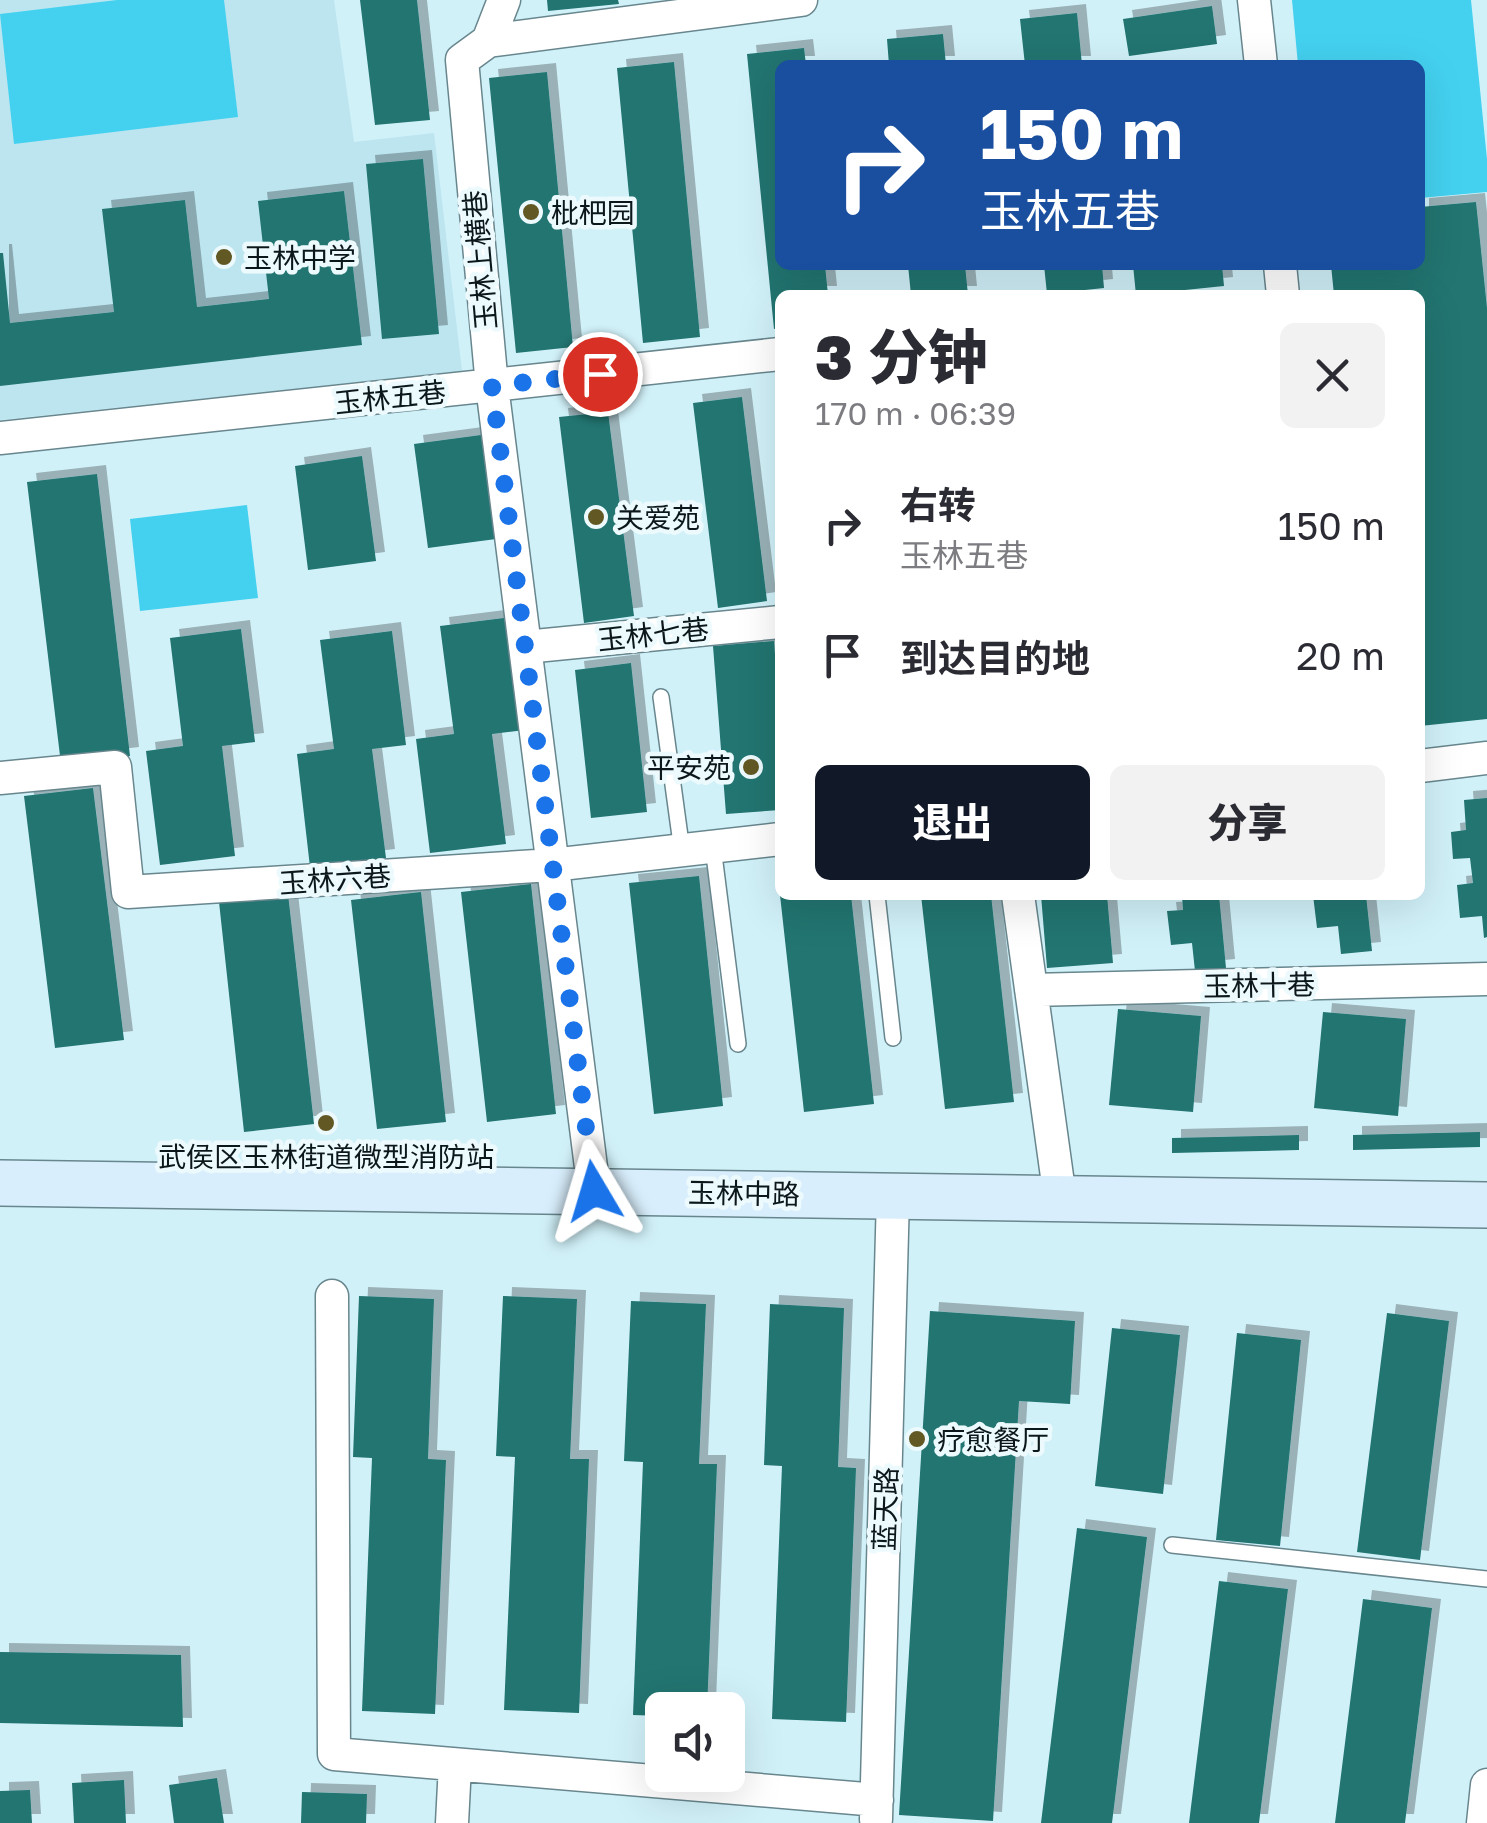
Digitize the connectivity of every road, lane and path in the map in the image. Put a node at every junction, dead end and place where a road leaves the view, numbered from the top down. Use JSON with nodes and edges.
{"nodes":[{"id":1,"x":504,"y":0,"type":"edge"},
{"id":2,"x":801,"y":0,"type":"edge"},
{"id":3,"x":1254,"y":0,"type":"edge"},
{"id":4,"x":488,"y":41,"type":"junction"},
{"id":5,"x":1260,"y":60,"type":"edge"},
{"id":6,"x":775,"y":355,"type":"edge"},
{"id":7,"x":492,"y":386,"type":"junction"},
{"id":8,"x":0,"y":438,"type":"edge"},
{"id":9,"x":775,"y":622,"type":"edge"},
{"id":10,"x":525,"y":647,"type":"junction"},
{"id":11,"x":661,"y":696,"type":"dead end"},
{"id":12,"x":1487,"y":758,"type":"edge"},
{"id":13,"x":1425,"y":765,"type":"edge"},
{"id":14,"x":0,"y":778,"type":"edge"},
{"id":15,"x":775,"y":840,"type":"edge"},
{"id":16,"x":698,"y":849,"type":"junction"},
{"id":17,"x":552,"y":866,"type":"junction"},
{"id":18,"x":878,"y":900,"type":"edge"},
{"id":19,"x":1019,"y":900,"type":"edge"},
{"id":20,"x":1487,"y":979,"type":"edge"},
{"id":21,"x":1031,"y":990,"type":"junction"},
{"id":22,"x":893,"y":1038,"type":"dead end"},
{"id":23,"x":738,"y":1044,"type":"dead end"},
{"id":24,"x":0,"y":1183,"type":"edge"},
{"id":25,"x":594,"y":1191,"type":"junction"},
{"id":26,"x":893,"y":1196,"type":"junction"},
{"id":27,"x":1060,"y":1198,"type":"junction"},
{"id":28,"x":1487,"y":1205,"type":"edge"},
{"id":29,"x":332,"y":1296,"type":"dead end"},
{"id":30,"x":1172,"y":1545,"type":"dead end"},
{"id":31,"x":1487,"y":1579,"type":"edge"},
{"id":32,"x":455,"y":1764,"type":"junction"},
{"id":33,"x":1487,"y":1785,"type":"edge"},
{"id":34,"x":876,"y":1812,"type":"edge"},
{"id":35,"x":452,"y":1823,"type":"edge"},
{"id":36,"x":1483,"y":1823,"type":"edge"}],
"edges":[{"from":1,"to":4,"type":"street","name":"玉林上横巷"},
{"from":2,"to":4,"type":"street"},
{"from":3,"to":5,"type":"street"},
{"from":4,"to":7,"type":"street","name":"玉林上横巷"},
{"from":6,"to":7,"type":"street","name":"玉林五巷"},
{"from":7,"to":8,"type":"street","name":"玉林五巷"},
{"from":7,"to":10,"type":"street","name":"玉林上横巷"},
{"from":9,"to":10,"type":"street","name":"玉林七巷"},
{"from":10,"to":17,"type":"street","name":"玉林上横巷"},
{"from":11,"to":16,"type":"lane"},
{"from":12,"to":13,"type":"street"},
{"from":14,"to":17,"type":"street","name":"玉林六巷"},
{"from":15,"to":16,"type":"street","name":"玉林六巷"},
{"from":16,"to":17,"type":"street","name":"玉林六巷"},
{"from":16,"to":23,"type":"lane"},
{"from":17,"to":25,"type":"street","name":"玉林上横巷"},
{"from":18,"to":22,"type":"lane"},
{"from":19,"to":21,"type":"street"},
{"from":20,"to":21,"type":"street","name":"玉林十巷"},
{"from":21,"to":27,"type":"street"},
{"from":24,"to":25,"type":"main road","name":"玉林中路"},
{"from":25,"to":26,"type":"main road","name":"玉林中路"},
{"from":26,"to":27,"type":"main road","name":"玉林中路"},
{"from":26,"to":34,"type":"street","name":"蓝天路"},
{"from":27,"to":28,"type":"main road","name":"玉林中路"},
{"from":29,"to":32,"type":"street"},
{"from":30,"to":31,"type":"lane"},
{"from":32,"to":34,"type":"street"},
{"from":32,"to":35,"type":"street"},
{"from":33,"to":36,"type":"street"}]}
